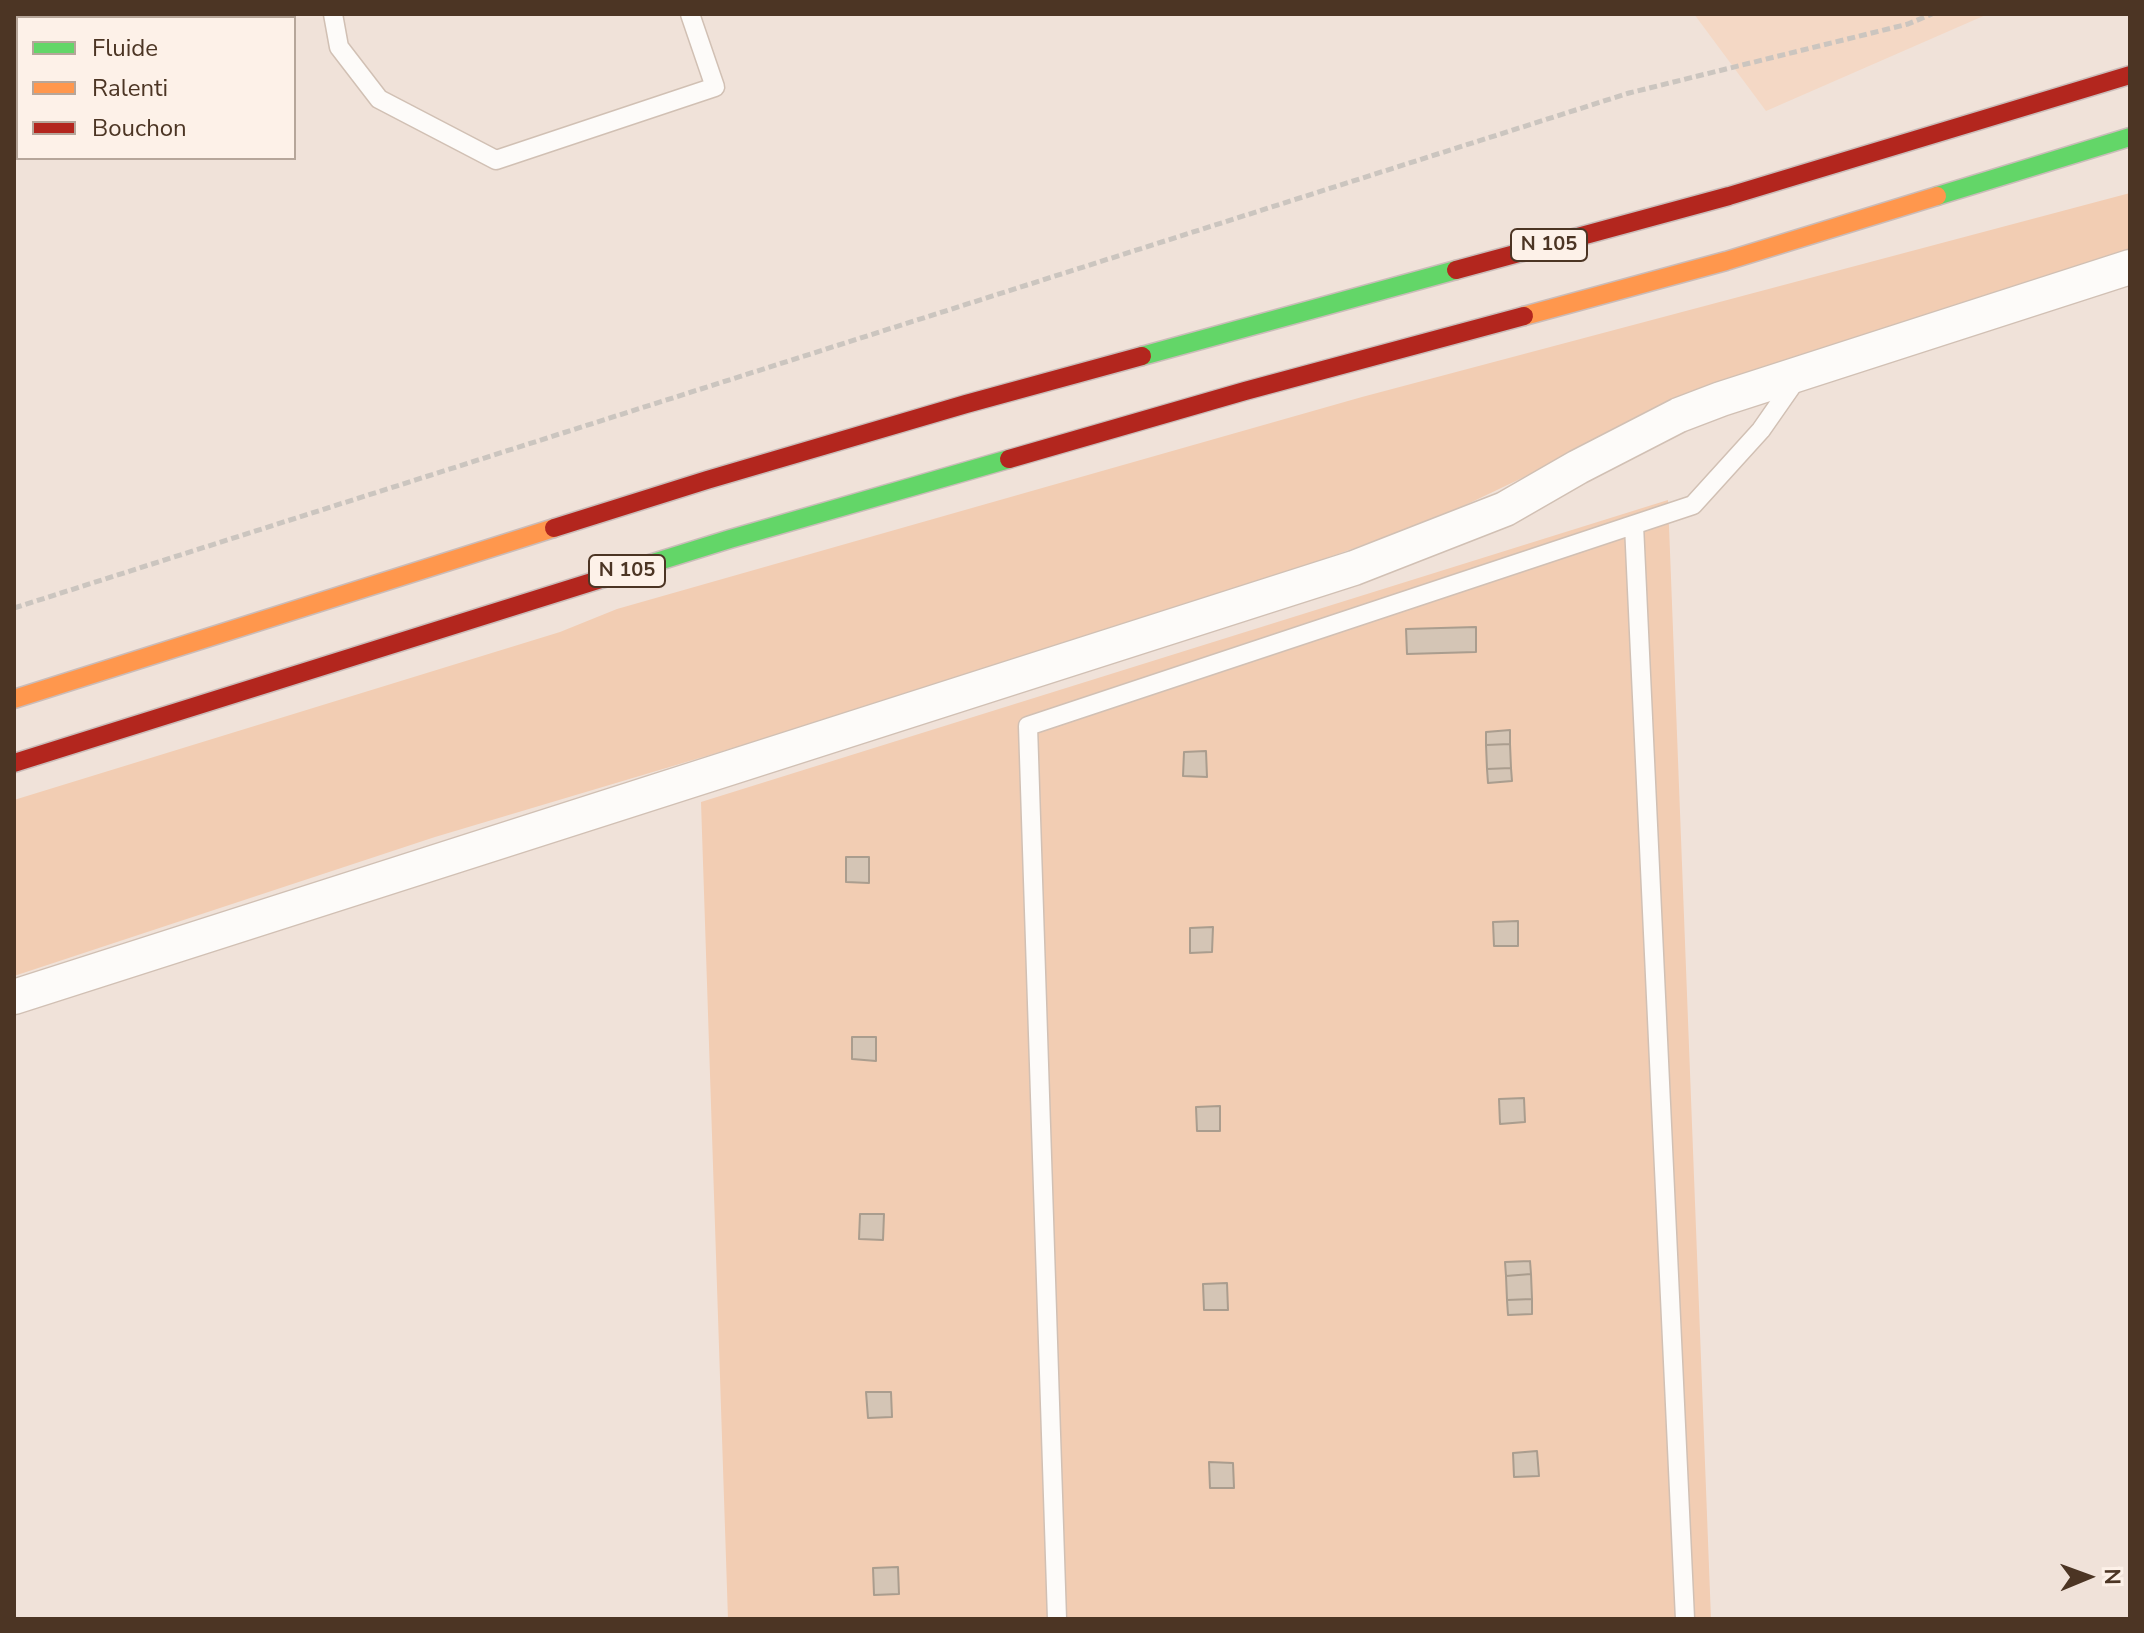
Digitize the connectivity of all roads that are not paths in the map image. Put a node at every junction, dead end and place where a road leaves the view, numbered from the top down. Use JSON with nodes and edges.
{"nodes":[{"id":1,"x":333,"y":14,"type":"edge"},
{"id":2,"x":690,"y":14,"type":"edge"},
{"id":3,"x":2130,"y":75,"type":"edge"},
{"id":4,"x":2130,"y":137,"type":"edge"},
{"id":5,"x":2130,"y":267,"type":"edge"},
{"id":6,"x":1802,"y":372,"type":"junction"},
{"id":7,"x":1634,"y":525,"type":"junction"},
{"id":8,"x":14,"y":699,"type":"edge"},
{"id":9,"x":14,"y":763,"type":"edge"},
{"id":10,"x":14,"y":997,"type":"edge"},
{"id":11,"x":1057,"y":1619,"type":"edge"},
{"id":12,"x":1685,"y":1619,"type":"edge"}],
"edges":[{"from":1,"to":2,"type":"lane"},
{"from":3,"to":8,"type":"highway","number":"N 105"},
{"from":4,"to":9,"type":"highway","number":"N 105"},
{"from":5,"to":6,"type":"street"},
{"from":6,"to":7,"type":"lane"},
{"from":6,"to":10,"type":"street"},
{"from":7,"to":11,"type":"lane"},
{"from":7,"to":12,"type":"lane"}]}
